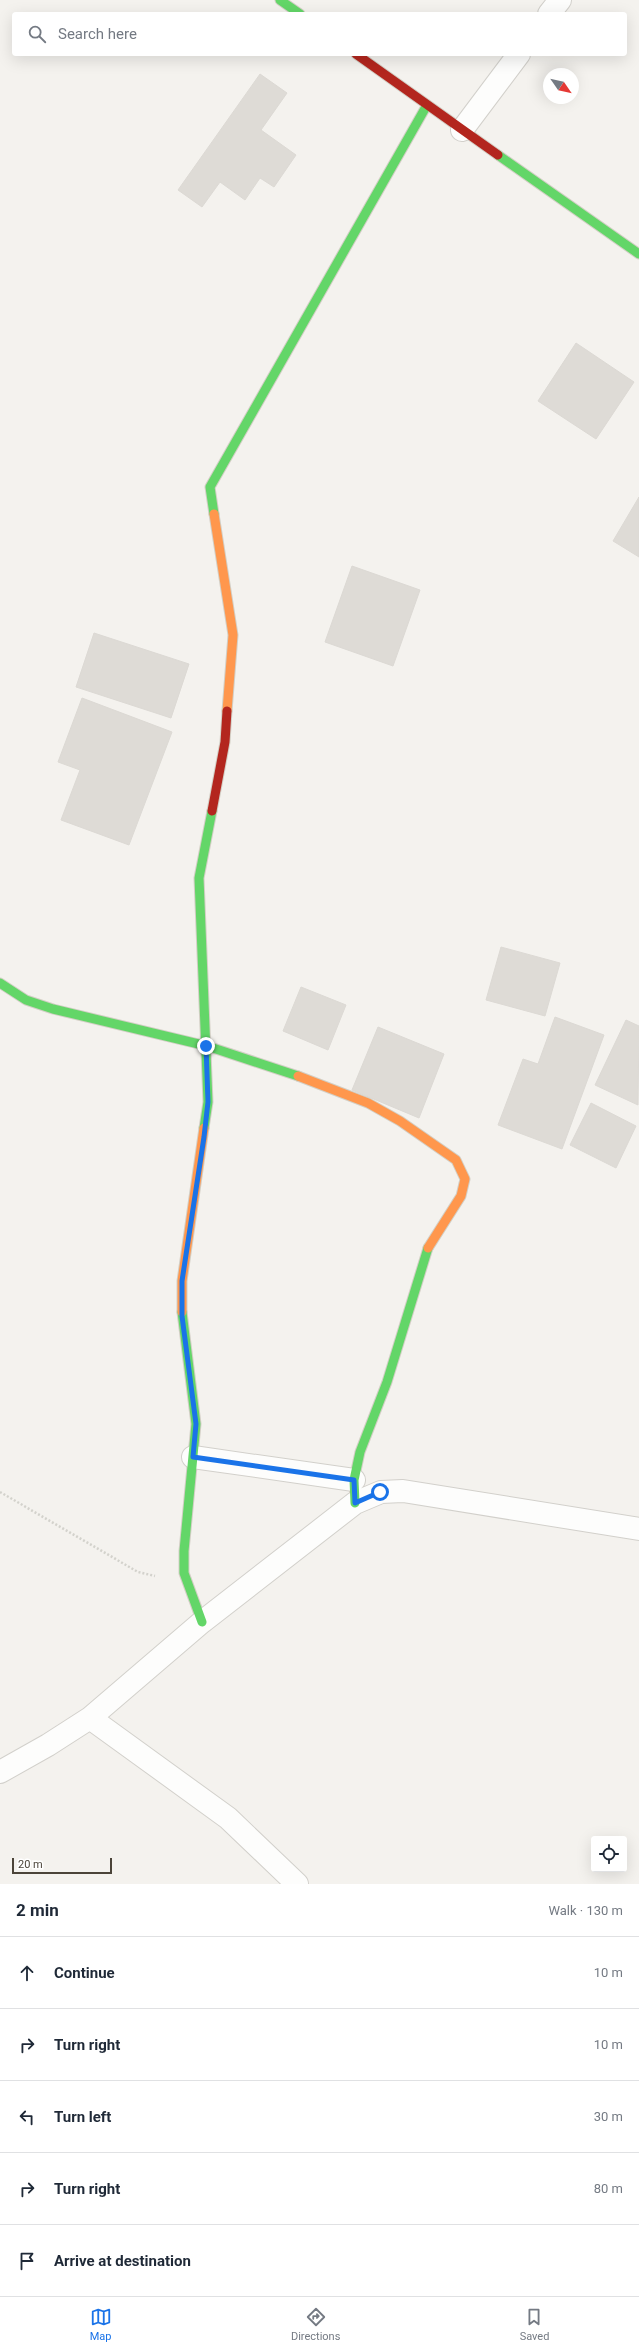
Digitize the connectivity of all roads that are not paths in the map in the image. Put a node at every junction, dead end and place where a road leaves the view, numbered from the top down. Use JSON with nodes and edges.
{"nodes":[{"id":1,"x":280,"y":0,"type":"edge"},
{"id":2,"x":560,"y":0,"type":"edge"},
{"id":3,"x":297,"y":12,"type":"edge"},
{"id":4,"x":551,"y":12,"type":"edge"},
{"id":5,"x":359,"y":56,"type":"edge"},
{"id":6,"x":518,"y":56,"type":"edge"},
{"id":7,"x":427,"y":105,"type":"junction"},
{"id":8,"x":462,"y":130,"type":"junction"},
{"id":9,"x":639,"y":254,"type":"edge"},
{"id":10,"x":0,"y":983,"type":"edge"},
{"id":11,"x":206,"y":1046,"type":"junction"},
{"id":12,"x":193,"y":1457,"type":"junction"},
{"id":13,"x":354,"y":1480,"type":"junction"},
{"id":14,"x":355,"y":1503,"type":"junction"},
{"id":15,"x":639,"y":1529,"type":"edge"},
{"id":16,"x":202,"y":1622,"type":"junction"},
{"id":17,"x":90,"y":1718,"type":"junction"},
{"id":18,"x":0,"y":1772,"type":"edge"},
{"id":19,"x":299,"y":1883,"type":"edge"}],
"edges":[{"from":1,"to":3,"type":"main road"},
{"from":2,"to":4,"type":"street"},
{"from":5,"to":7,"type":"main road"},
{"from":6,"to":8,"type":"street"},
{"from":7,"to":8,"type":"main road"},
{"from":7,"to":11,"type":"main road"},
{"from":8,"to":9,"type":"main road"},
{"from":10,"to":11,"type":"main road"},
{"from":11,"to":12,"type":"main road"},
{"from":11,"to":13,"type":"main road"},
{"from":12,"to":13,"type":"street"},
{"from":12,"to":16,"type":"main road"},
{"from":13,"to":14,"type":"main road"},
{"from":14,"to":15,"type":"street"},
{"from":14,"to":16,"type":"street"},
{"from":16,"to":17,"type":"street"},
{"from":17,"to":18,"type":"street"},
{"from":17,"to":19,"type":"street"}]}
